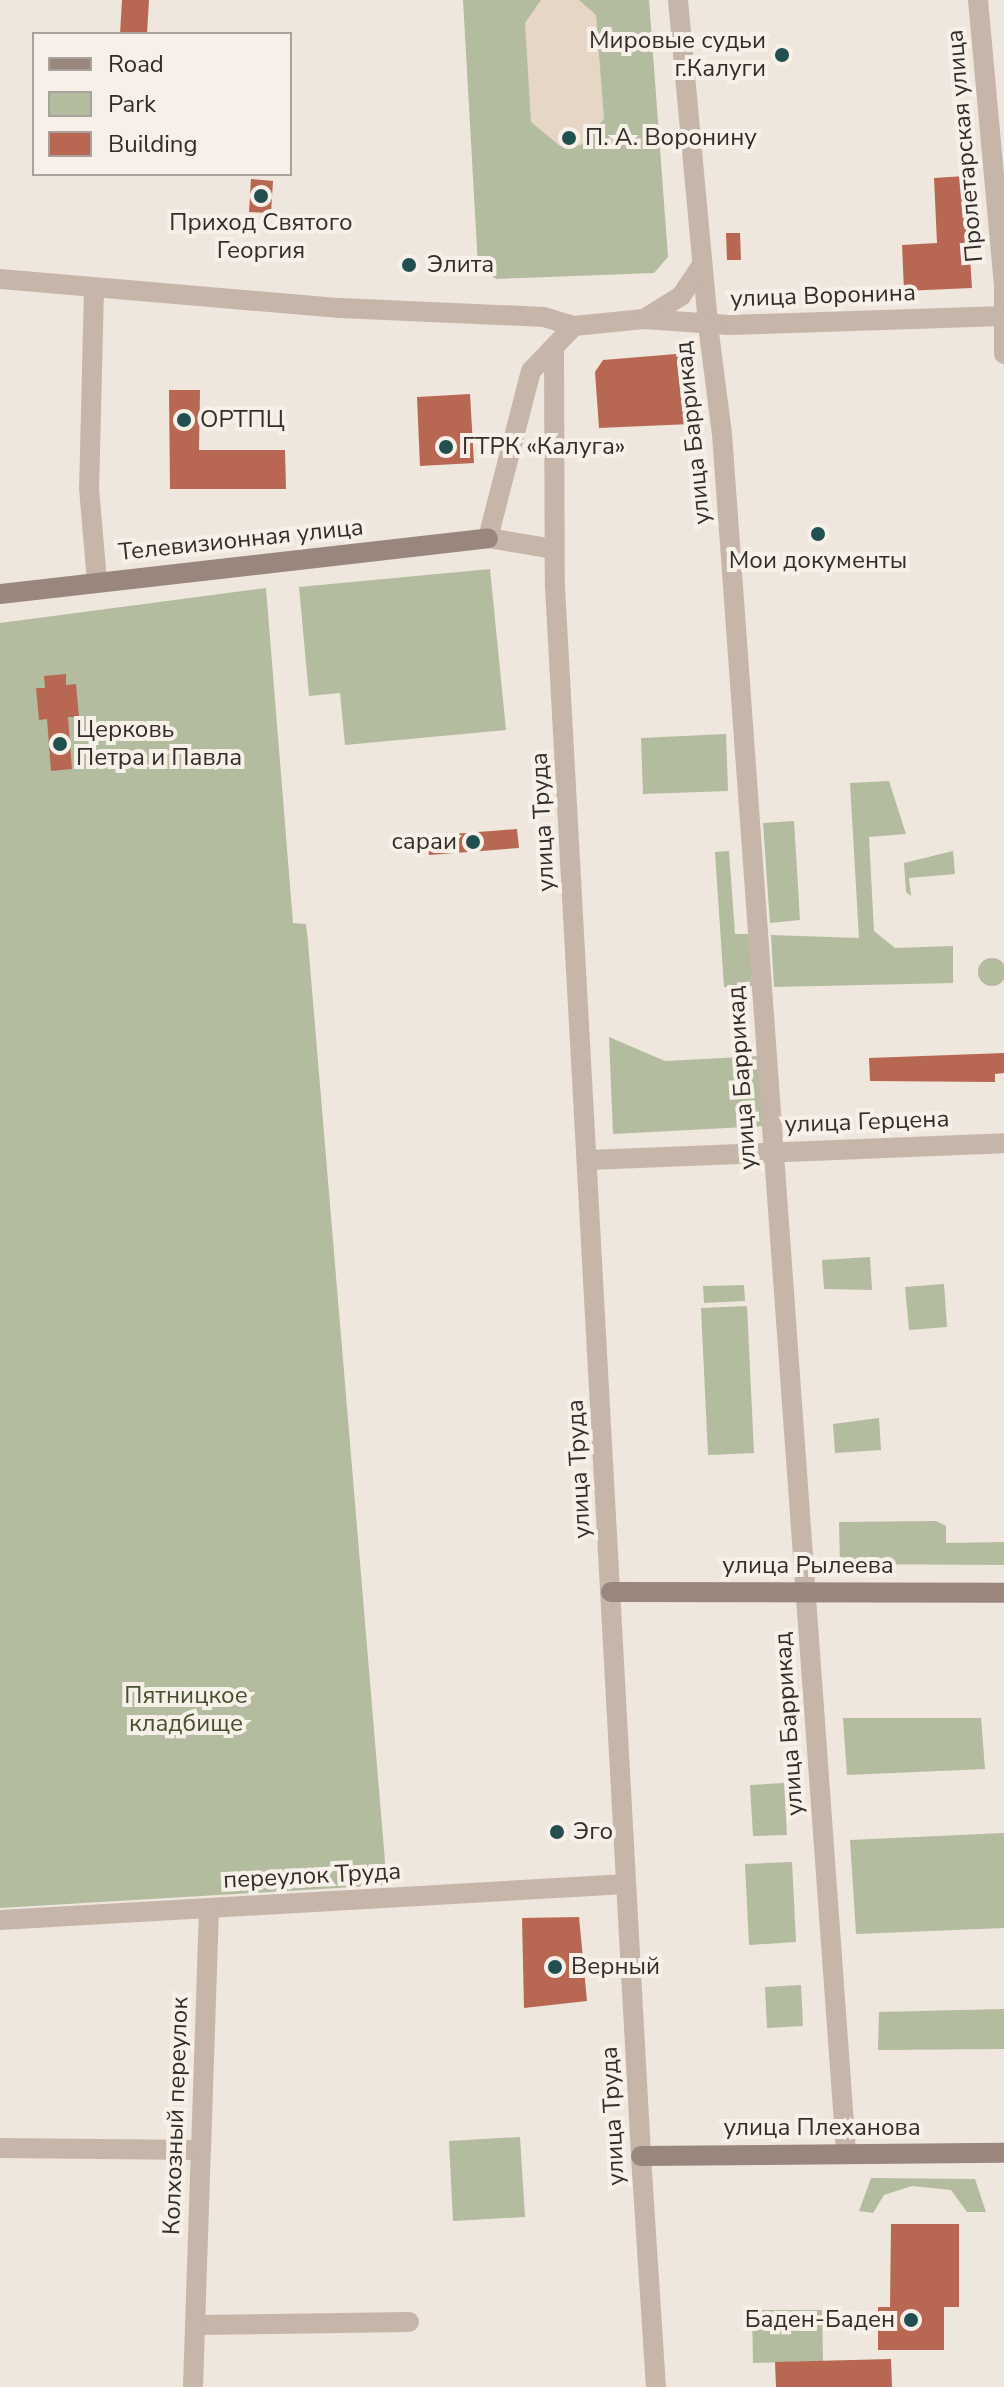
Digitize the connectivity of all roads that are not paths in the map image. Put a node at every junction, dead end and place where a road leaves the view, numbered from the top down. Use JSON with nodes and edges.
{"nodes":[{"id":1,"x":678,"y":0,"type":"edge"},
{"id":2,"x":978,"y":0,"type":"edge"},
{"id":3,"x":701,"y":266,"type":"junction"},
{"id":4,"x":0,"y":279,"type":"edge"},
{"id":5,"x":94,"y":288,"type":"junction"},
{"id":6,"x":1004,"y":288,"type":"edge"},
{"id":7,"x":1002,"y":316,"type":"edge"},
{"id":8,"x":644,"y":319,"type":"junction"},
{"id":9,"x":708,"y":325,"type":"junction"},
{"id":10,"x":564,"y":339,"type":"junction"},
{"id":11,"x":1004,"y":354,"type":"edge"},
{"id":12,"x":488,"y":538,"type":"junction"},
{"id":13,"x":554,"y":549,"type":"junction"},
{"id":14,"x":97,"y":582,"type":"junction"},
{"id":15,"x":0,"y":594,"type":"edge"},
{"id":16,"x":1004,"y":1143,"type":"edge"},
{"id":17,"x":774,"y":1152,"type":"junction"},
{"id":18,"x":589,"y":1160,"type":"junction"},
{"id":19,"x":805,"y":1591,"type":"junction"},
{"id":20,"x":611,"y":1592,"type":"junction"},
{"id":21,"x":1004,"y":1593,"type":"edge"},
{"id":22,"x":626,"y":1884,"type":"junction"},
{"id":23,"x":209,"y":1908,"type":"junction"},
{"id":24,"x":0,"y":1920,"type":"edge"},
{"id":25,"x":0,"y":2148,"type":"edge"},
{"id":26,"x":201,"y":2150,"type":"junction"},
{"id":27,"x":846,"y":2153,"type":"junction"},
{"id":28,"x":1004,"y":2153,"type":"edge"},
{"id":29,"x":641,"y":2156,"type":"junction"},
{"id":30,"x":409,"y":2322,"type":"dead end"},
{"id":31,"x":196,"y":2325,"type":"junction"},
{"id":32,"x":193,"y":2387,"type":"edge"},
{"id":33,"x":656,"y":2387,"type":"edge"}],
"edges":[{"from":1,"to":3,"type":"street","name":"улица Баррикад"},
{"from":2,"to":6,"type":"street","name":"Пролетарская улица"},
{"from":3,"to":8,"type":"street"},
{"from":3,"to":9,"type":"street","name":"улица Баррикад"},
{"from":4,"to":5,"type":"street"},
{"from":5,"to":10,"type":"street"},
{"from":5,"to":14,"type":"street"},
{"from":6,"to":7,"type":"street","name":"Пролетарская улица"},
{"from":7,"to":9,"type":"street","name":"улица Воронина"},
{"from":7,"to":11,"type":"street","name":"Пролетарская улица"},
{"from":8,"to":9,"type":"street","name":"улица Воронина"},
{"from":8,"to":10,"type":"street"},
{"from":9,"to":17,"type":"street","name":"улица Баррикад"},
{"from":10,"to":12,"type":"street"},
{"from":10,"to":13,"type":"street","name":"улица Труда"},
{"from":12,"to":13,"type":"street"},
{"from":12,"to":14,"type":"main road","name":"Телевизионная улица"},
{"from":13,"to":18,"type":"street","name":"улица Труда"},
{"from":14,"to":15,"type":"main road","name":"Телевизионная улица"},
{"from":16,"to":17,"type":"street","name":"улица Герцена"},
{"from":17,"to":18,"type":"street","name":"улица Герцена"},
{"from":17,"to":19,"type":"street","name":"улица Баррикад"},
{"from":18,"to":20,"type":"street","name":"улица Труда"},
{"from":19,"to":20,"type":"main road","name":"улица Рылеева"},
{"from":19,"to":21,"type":"main road","name":"улица Рылеева"},
{"from":19,"to":27,"type":"street","name":"улица Баррикад"},
{"from":20,"to":22,"type":"street","name":"улица Труда"},
{"from":22,"to":23,"type":"street","name":"переулок Труда"},
{"from":22,"to":29,"type":"street","name":"улица Труда"},
{"from":23,"to":24,"type":"street","name":"переулок Труда"},
{"from":23,"to":26,"type":"street","name":"Колхозный переулок"},
{"from":25,"to":26,"type":"street"},
{"from":26,"to":31,"type":"street","name":"Колхозный переулок"},
{"from":27,"to":28,"type":"main road","name":"улица Плеханова"},
{"from":27,"to":29,"type":"main road","name":"улица Плеханова"},
{"from":29,"to":33,"type":"street","name":"улица Труда"},
{"from":30,"to":31,"type":"street"},
{"from":31,"to":32,"type":"street","name":"Колхозный переулок"}]}
